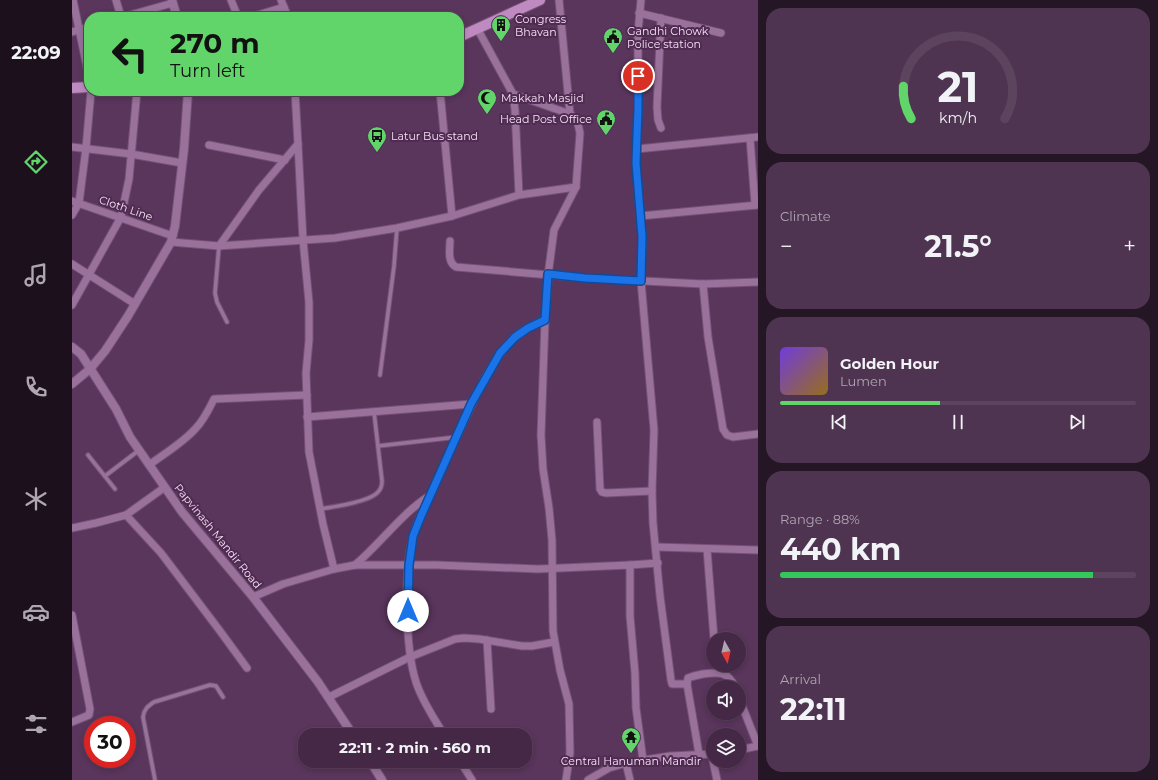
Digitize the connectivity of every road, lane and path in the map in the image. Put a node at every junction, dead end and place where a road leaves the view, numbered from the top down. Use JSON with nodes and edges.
{"nodes":[{"id":1,"x":73,"y":0,"type":"edge"},
{"id":2,"x":116,"y":0,"type":"edge"},
{"id":3,"x":231,"y":0,"type":"edge"},
{"id":4,"x":540,"y":0,"type":"edge"},
{"id":5,"x":559,"y":0,"type":"edge"},
{"id":6,"x":641,"y":0,"type":"edge"},
{"id":7,"x":173,"y":1,"type":"edge"},
{"id":8,"x":282,"y":3,"type":"edge"},
{"id":9,"x":120,"y":12,"type":"edge"},
{"id":10,"x":138,"y":12,"type":"edge"},
{"id":11,"x":176,"y":12,"type":"edge"},
{"id":12,"x":236,"y":12,"type":"edge"},
{"id":13,"x":262,"y":12,"type":"edge"},
{"id":14,"x":639,"y":13,"type":"junction"},
{"id":15,"x":660,"y":18,"type":"junction"},
{"id":16,"x":477,"y":28,"type":"junction"},
{"id":17,"x":84,"y":29,"type":"edge"},
{"id":18,"x":80,"y":30,"type":"junction"},
{"id":19,"x":72,"y":32,"type":"edge"},
{"id":20,"x":721,"y":33,"type":"dead end"},
{"id":21,"x":464,"y":34,"type":"edge"},
{"id":22,"x":84,"y":51,"type":"edge"},
{"id":23,"x":84,"y":87,"type":"edge"},
{"id":24,"x":72,"y":88,"type":"edge"},
{"id":25,"x":513,"y":94,"type":"junction"},
{"id":26,"x":91,"y":96,"type":"edge"},
{"id":27,"x":137,"y":96,"type":"edge"},
{"id":28,"x":188,"y":96,"type":"edge"},
{"id":29,"x":295,"y":96,"type":"edge"},
{"id":30,"x":440,"y":96,"type":"edge"},
{"id":31,"x":570,"y":114,"type":"junction"},
{"id":32,"x":661,"y":128,"type":"dead end"},
{"id":33,"x":758,"y":137,"type":"edge"},
{"id":34,"x":750,"y":138,"type":"junction"},
{"id":35,"x":298,"y":144,"type":"junction"},
{"id":36,"x":209,"y":145,"type":"dead end"},
{"id":37,"x":72,"y":147,"type":"edge"},
{"id":38,"x":86,"y":148,"type":"junction"},
{"id":39,"x":637,"y":148,"type":"junction"},
{"id":40,"x":131,"y":154,"type":"junction"},
{"id":41,"x":285,"y":160,"type":"junction"},
{"id":42,"x":182,"y":163,"type":"junction"},
{"id":43,"x":576,"y":187,"type":"junction"},
{"id":44,"x":519,"y":195,"type":"junction"},
{"id":45,"x":75,"y":202,"type":"edge"},
{"id":46,"x":756,"y":205,"type":"edge"},
{"id":47,"x":72,"y":215,"type":"edge"},
{"id":48,"x":452,"y":216,"type":"junction"},
{"id":49,"x":640,"y":216,"type":"junction"},
{"id":50,"x":121,"y":217,"type":"junction"},
{"id":51,"x":397,"y":228,"type":"junction"},
{"id":52,"x":172,"y":239,"type":"junction"},
{"id":53,"x":303,"y":240,"type":"junction"},
{"id":54,"x":450,"y":241,"type":"dead end"},
{"id":55,"x":219,"y":246,"type":"junction"},
{"id":56,"x":72,"y":264,"type":"edge"},
{"id":57,"x":90,"y":274,"type":"junction"},
{"id":58,"x":548,"y":274,"type":"junction"},
{"id":59,"x":641,"y":281,"type":"junction"},
{"id":60,"x":758,"y":282,"type":"edge"},
{"id":61,"x":703,"y":284,"type":"junction"},
{"id":62,"x":135,"y":304,"type":"junction"},
{"id":63,"x":72,"y":305,"type":"edge"},
{"id":64,"x":545,"y":320,"type":"junction"},
{"id":65,"x":227,"y":322,"type":"dead end"},
{"id":66,"x":72,"y":347,"type":"edge"},
{"id":67,"x":90,"y":369,"type":"junction"},
{"id":68,"x":380,"y":375,"type":"dead end"},
{"id":69,"x":72,"y":384,"type":"edge"},
{"id":70,"x":307,"y":395,"type":"junction"},
{"id":71,"x":471,"y":404,"type":"junction"},
{"id":72,"x":374,"y":412,"type":"junction"},
{"id":73,"x":307,"y":418,"type":"junction"},
{"id":74,"x":597,"y":422,"type":"dead end"},
{"id":75,"x":758,"y":434,"type":"edge"},
{"id":76,"x":457,"y":437,"type":"junction"},
{"id":77,"x":378,"y":446,"type":"junction"},
{"id":78,"x":139,"y":450,"type":"junction"},
{"id":79,"x":88,"y":455,"type":"dead end"},
{"id":80,"x":149,"y":465,"type":"junction"},
{"id":81,"x":105,"y":476,"type":"junction"},
{"id":82,"x":165,"y":487,"type":"junction"},
{"id":83,"x":115,"y":489,"type":"dead end"},
{"id":84,"x":652,"y":491,"type":"junction"},
{"id":85,"x":429,"y":496,"type":"junction"},
{"id":86,"x":320,"y":509,"type":"junction"},
{"id":87,"x":126,"y":515,"type":"junction"},
{"id":88,"x":72,"y":528,"type":"edge"},
{"id":89,"x":656,"y":547,"type":"junction"},
{"id":90,"x":707,"y":549,"type":"junction"},
{"id":91,"x":758,"y":550,"type":"edge"},
{"id":92,"x":658,"y":563,"type":"junction"},
{"id":93,"x":355,"y":565,"type":"junction"},
{"id":94,"x":409,"y":565,"type":"junction"},
{"id":95,"x":630,"y":565,"type":"junction"},
{"id":96,"x":334,"y":569,"type":"junction"},
{"id":97,"x":552,"y":569,"type":"junction"},
{"id":98,"x":253,"y":597,"type":"junction"},
{"id":99,"x":72,"y":615,"type":"edge"},
{"id":100,"x":713,"y":632,"type":"edge"},
{"id":101,"x":487,"y":640,"type":"junction"},
{"id":102,"x":554,"y":642,"type":"junction"},
{"id":103,"x":410,"y":657,"type":"junction"},
{"id":104,"x":247,"y":668,"type":"dead end"},
{"id":105,"x":706,"y":672,"type":"edge"},
{"id":106,"x":721,"y":672,"type":"edge"},
{"id":107,"x":731,"y":680,"type":"edge"},
{"id":108,"x":687,"y":684,"type":"junction"},
{"id":109,"x":223,"y":697,"type":"dead end"},
{"id":110,"x":329,"y":697,"type":"junction"},
{"id":111,"x":491,"y":709,"type":"dead end"},
{"id":112,"x":746,"y":716,"type":"edge"},
{"id":113,"x":72,"y":722,"type":"edge"},
{"id":114,"x":349,"y":728,"type":"edge"},
{"id":115,"x":440,"y":728,"type":"edge"},
{"id":116,"x":758,"y":746,"type":"edge"},
{"id":117,"x":746,"y":749,"type":"edge"},
{"id":118,"x":699,"y":754,"type":"junction"},
{"id":119,"x":706,"y":756,"type":"edge"},
{"id":120,"x":643,"y":760,"type":"junction"},
{"id":121,"x":626,"y":763,"type":"junction"},
{"id":122,"x":374,"y":768,"type":"edge"},
{"id":123,"x":464,"y":768,"type":"edge"},
{"id":124,"x":714,"y":768,"type":"edge"},
{"id":125,"x":155,"y":780,"type":"edge"},
{"id":126,"x":382,"y":780,"type":"edge"},
{"id":127,"x":472,"y":780,"type":"edge"},
{"id":128,"x":566,"y":780,"type":"edge"},
{"id":129,"x":588,"y":780,"type":"edge"},
{"id":130,"x":630,"y":780,"type":"edge"},
{"id":131,"x":716,"y":780,"type":"edge"}],
"edges":[{"from":1,"to":18,"type":"street"},
{"from":2,"to":9,"type":"street"},
{"from":3,"to":12,"type":"street"},
{"from":4,"to":16,"type":"main road"},
{"from":5,"to":31,"type":"street"},
{"from":6,"to":14,"type":"street"},
{"from":7,"to":10,"type":"street"},
{"from":7,"to":11,"type":"street"},
{"from":8,"to":13,"type":"street"},
{"from":14,"to":15,"type":"street"},
{"from":14,"to":39,"type":"street"},
{"from":15,"to":20,"type":"street"},
{"from":15,"to":32,"type":"street"},
{"from":16,"to":21,"type":"main road"},
{"from":16,"to":25,"type":"street"},
{"from":17,"to":18,"type":"street"},
{"from":18,"to":19,"type":"street"},
{"from":18,"to":22,"type":"street"},
{"from":23,"to":24,"type":"main road"},
{"from":25,"to":31,"type":"street"},
{"from":25,"to":44,"type":"street"},
{"from":26,"to":38,"type":"street"},
{"from":27,"to":40,"type":"street"},
{"from":28,"to":42,"type":"street"},
{"from":29,"to":35,"type":"street"},
{"from":30,"to":48,"type":"street"},
{"from":31,"to":43,"type":"street"},
{"from":33,"to":34,"type":"street"},
{"from":34,"to":39,"type":"street"},
{"from":34,"to":46,"type":"street"},
{"from":35,"to":41,"type":"street"},
{"from":35,"to":53,"type":"street"},
{"from":36,"to":41,"type":"street"},
{"from":37,"to":38,"type":"street"},
{"from":38,"to":40,"type":"street"},
{"from":38,"to":45,"type":"street"},
{"from":39,"to":49,"type":"street"},
{"from":40,"to":42,"type":"street"},
{"from":40,"to":50,"type":"street"},
{"from":41,"to":55,"type":"street"},
{"from":42,"to":52,"type":"street"},
{"from":43,"to":44,"type":"street","name":"Cloth Line"},
{"from":43,"to":58,"type":"street"},
{"from":44,"to":48,"type":"street","name":"Cloth Line"},
{"from":45,"to":47,"type":"street"},
{"from":45,"to":50,"type":"street","name":"Cloth Line"},
{"from":46,"to":49,"type":"street"},
{"from":48,"to":51,"type":"street","name":"Cloth Line"},
{"from":49,"to":59,"type":"street"},
{"from":50,"to":52,"type":"street","name":"Cloth Line"},
{"from":50,"to":57,"type":"street"},
{"from":51,"to":53,"type":"street","name":"Cloth Line"},
{"from":51,"to":68,"type":"lane"},
{"from":52,"to":55,"type":"street","name":"Cloth Line"},
{"from":52,"to":62,"type":"street"},
{"from":53,"to":55,"type":"street","name":"Cloth Line"},
{"from":53,"to":70,"type":"street"},
{"from":54,"to":58,"type":"street"},
{"from":55,"to":65,"type":"lane"},
{"from":56,"to":57,"type":"street"},
{"from":57,"to":62,"type":"street"},
{"from":57,"to":63,"type":"street"},
{"from":58,"to":59,"type":"street"},
{"from":58,"to":64,"type":"street"},
{"from":59,"to":61,"type":"street"},
{"from":59,"to":84,"type":"street"},
{"from":60,"to":61,"type":"street"},
{"from":61,"to":75,"type":"street"},
{"from":62,"to":67,"type":"street"},
{"from":64,"to":71,"type":"street"},
{"from":64,"to":97,"type":"street"},
{"from":66,"to":67,"type":"street","name":"Papvinash Mandir Road"},
{"from":67,"to":69,"type":"street"},
{"from":67,"to":78,"type":"street","name":"Papvinash Mandir Road"},
{"from":70,"to":73,"type":"street"},
{"from":70,"to":80,"type":"street"},
{"from":71,"to":72,"type":"street"},
{"from":71,"to":76,"type":"street"},
{"from":72,"to":73,"type":"street"},
{"from":72,"to":77,"type":"lane"},
{"from":73,"to":86,"type":"street"},
{"from":74,"to":84,"type":"street"},
{"from":76,"to":77,"type":"lane"},
{"from":76,"to":85,"type":"street"},
{"from":77,"to":86,"type":"lane"},
{"from":78,"to":80,"type":"street","name":"Papvinash Mandir Road"},
{"from":78,"to":81,"type":"lane"},
{"from":79,"to":81,"type":"lane"},
{"from":80,"to":82,"type":"street","name":"Papvinash Mandir Road"},
{"from":81,"to":83,"type":"lane"},
{"from":82,"to":87,"type":"street"},
{"from":82,"to":98,"type":"street","name":"Papvinash Mandir Road"},
{"from":84,"to":89,"type":"street"},
{"from":85,"to":93,"type":"street"},
{"from":85,"to":94,"type":"street"},
{"from":86,"to":96,"type":"street"},
{"from":87,"to":88,"type":"street"},
{"from":87,"to":104,"type":"street"},
{"from":89,"to":90,"type":"street"},
{"from":89,"to":92,"type":"street"},
{"from":90,"to":91,"type":"street"},
{"from":90,"to":100,"type":"street"},
{"from":92,"to":95,"type":"street"},
{"from":92,"to":108,"type":"street"},
{"from":93,"to":94,"type":"street"},
{"from":93,"to":96,"type":"street"},
{"from":94,"to":97,"type":"street"},
{"from":94,"to":103,"type":"street"},
{"from":95,"to":97,"type":"street"},
{"from":95,"to":120,"type":"street"},
{"from":96,"to":98,"type":"street"},
{"from":97,"to":102,"type":"street"},
{"from":98,"to":110,"type":"street","name":"Papvinash Mandir Road"},
{"from":99,"to":113,"type":"street"},
{"from":101,"to":102,"type":"street"},
{"from":101,"to":103,"type":"street"},
{"from":101,"to":111,"type":"street"},
{"from":102,"to":128,"type":"street"},
{"from":103,"to":110,"type":"street"},
{"from":103,"to":115,"type":"street"},
{"from":105,"to":108,"type":"street"},
{"from":106,"to":107,"type":"street"},
{"from":108,"to":118,"type":"street"},
{"from":109,"to":125,"type":"lane"},
{"from":110,"to":114,"type":"street","name":"Papvinash Mandir Road"},
{"from":112,"to":116,"type":"street"},
{"from":116,"to":117,"type":"street"},
{"from":118,"to":119,"type":"street"},
{"from":118,"to":120,"type":"street"},
{"from":120,"to":121,"type":"street"},
{"from":121,"to":129,"type":"street"},
{"from":121,"to":130,"type":"street"},
{"from":122,"to":126,"type":"street"},
{"from":123,"to":127,"type":"street"},
{"from":124,"to":131,"type":"street"}]}
